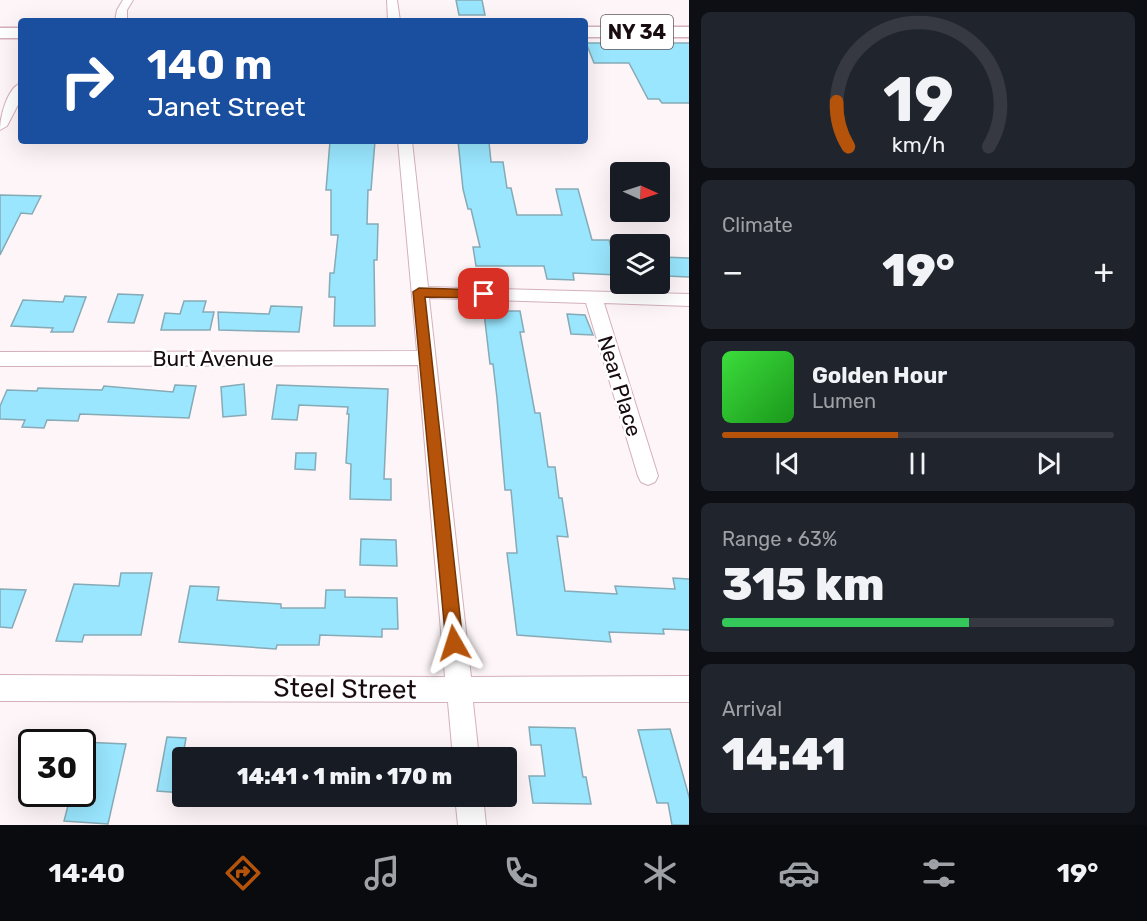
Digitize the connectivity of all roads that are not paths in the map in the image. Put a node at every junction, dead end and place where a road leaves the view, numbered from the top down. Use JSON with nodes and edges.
{"nodes":[{"id":1,"x":128,"y":0,"type":"edge"},
{"id":2,"x":392,"y":0,"type":"edge"},
{"id":3,"x":121,"y":18,"type":"edge"},
{"id":4,"x":394,"y":18,"type":"edge"},
{"id":5,"x":588,"y":32,"type":"edge"},
{"id":6,"x":689,"y":32,"type":"edge"},
{"id":7,"x":0,"y":33,"type":"edge"},
{"id":8,"x":18,"y":33,"type":"edge"},
{"id":9,"x":18,"y":93,"type":"edge"},
{"id":10,"x":0,"y":126,"type":"edge"},
{"id":11,"x":405,"y":144,"type":"edge"},
{"id":12,"x":419,"y":292,"type":"junction"},
{"id":13,"x":593,"y":297,"type":"junction"},
{"id":14,"x":689,"y":300,"type":"edge"},
{"id":15,"x":426,"y":358,"type":"junction"},
{"id":16,"x":0,"y":359,"type":"edge"},
{"id":17,"x":648,"y":476,"type":"dead end"},
{"id":18,"x":0,"y":688,"type":"edge"},
{"id":19,"x":689,"y":689,"type":"edge"},
{"id":20,"x":459,"y":691,"type":"junction"},
{"id":21,"x":465,"y":747,"type":"edge"},
{"id":22,"x":470,"y":807,"type":"edge"},
{"id":23,"x":472,"y":825,"type":"edge"}],
"edges":[{"from":1,"to":3,"type":"street"},
{"from":2,"to":4,"type":"street"},
{"from":5,"to":6,"type":"main road","number":"NY 34"},
{"from":7,"to":8,"type":"main road"},
{"from":9,"to":10,"type":"street"},
{"from":11,"to":12,"type":"street"},
{"from":12,"to":13,"type":"street"},
{"from":12,"to":15,"type":"street"},
{"from":13,"to":14,"type":"street"},
{"from":13,"to":17,"type":"street","name":"Near Place"},
{"from":15,"to":16,"type":"street","name":"Burt Avenue"},
{"from":15,"to":20,"type":"street"},
{"from":18,"to":20,"type":"street","name":"Steel Street"},
{"from":19,"to":20,"type":"street","name":"Steel Street"},
{"from":20,"to":21,"type":"street"},
{"from":22,"to":23,"type":"street"}]}
